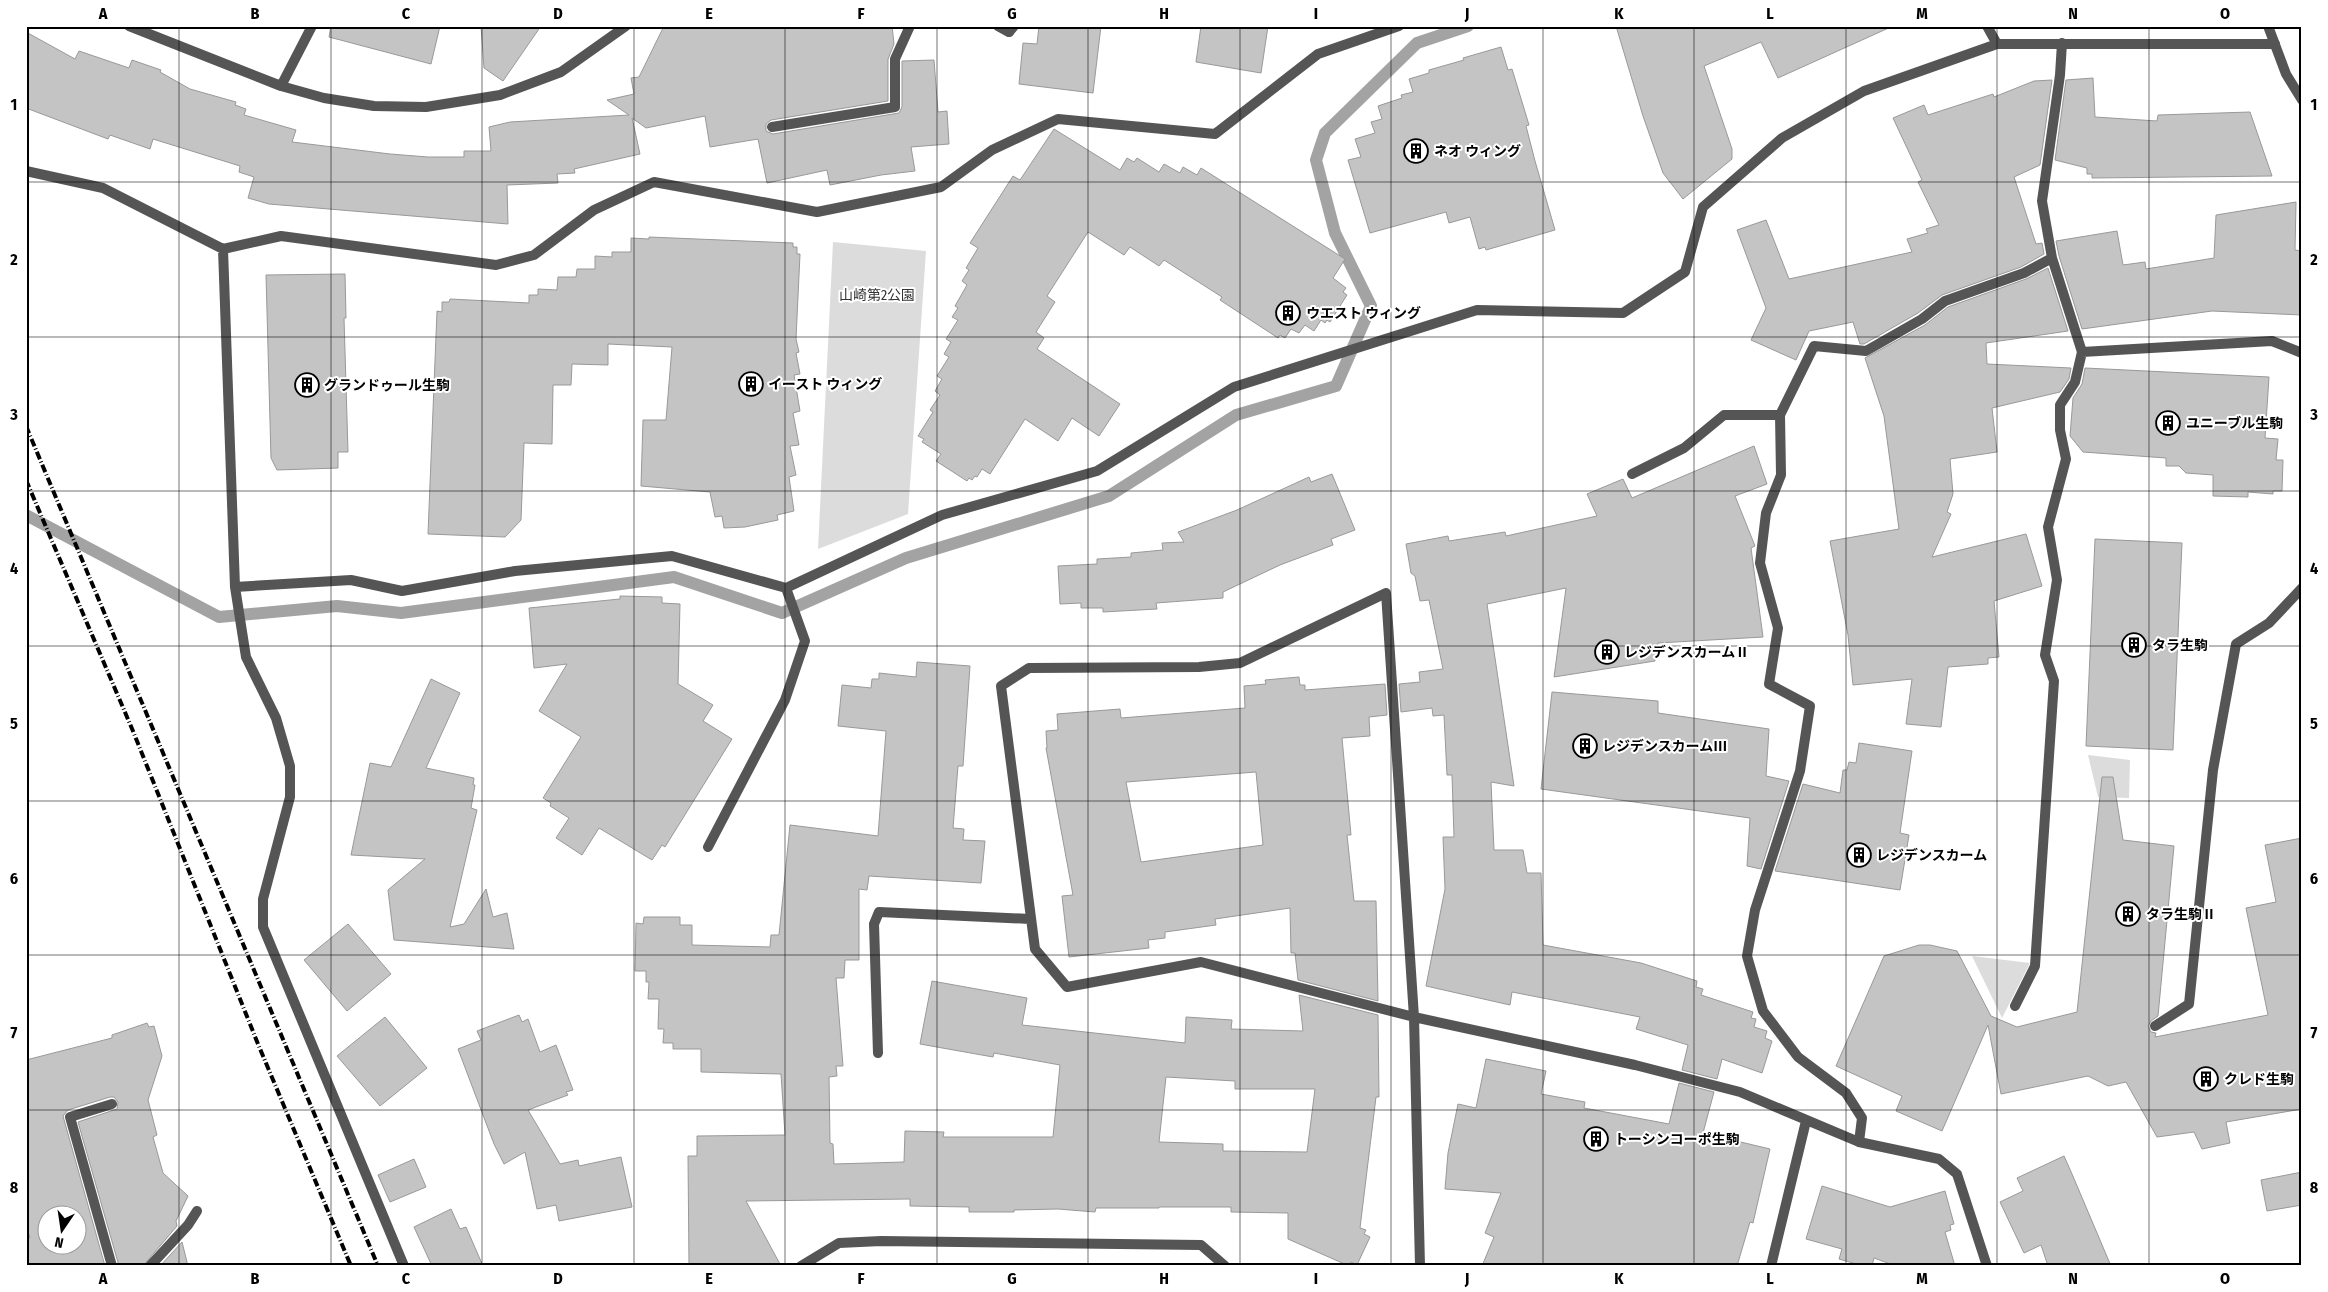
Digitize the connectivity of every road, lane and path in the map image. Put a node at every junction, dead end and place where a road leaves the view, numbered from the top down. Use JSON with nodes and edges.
{"nodes":[{"id":1,"x":129,"y":26,"type":"edge"},
{"id":2,"x":312,"y":26,"type":"edge"},
{"id":3,"x":626,"y":26,"type":"edge"},
{"id":4,"x":910,"y":26,"type":"edge"},
{"id":5,"x":998,"y":26,"type":"edge"},
{"id":6,"x":1400,"y":26,"type":"edge"},
{"id":7,"x":1987,"y":26,"type":"edge"},
{"id":8,"x":2268,"y":26,"type":"edge"},
{"id":9,"x":1011,"y":29,"type":"edge"},
{"id":10,"x":2062,"y":43,"type":"junction"},
{"id":11,"x":1997,"y":44,"type":"junction"},
{"id":12,"x":2275,"y":44,"type":"junction"},
{"id":13,"x":281,"y":86,"type":"junction"},
{"id":14,"x":2301,"y":97,"type":"edge"},
{"id":15,"x":772,"y":127,"type":"dead end"},
{"id":16,"x":26,"y":171,"type":"edge"},
{"id":17,"x":223,"y":249,"type":"junction"},
{"id":18,"x":2052,"y":258,"type":"junction"},
{"id":19,"x":2082,"y":352,"type":"junction"},
{"id":20,"x":2302,"y":353,"type":"edge"},
{"id":21,"x":1780,"y":414,"type":"junction"},
{"id":22,"x":1632,"y":474,"type":"dead end"},
{"id":23,"x":235,"y":587,"type":"junction"},
{"id":24,"x":786,"y":588,"type":"junction"},
{"id":25,"x":2302,"y":588,"type":"edge"},
{"id":26,"x":708,"y":846,"type":"dead end"},
{"id":27,"x":1030,"y":919,"type":"junction"},
{"id":28,"x":2015,"y":1006,"type":"dead end"},
{"id":29,"x":1414,"y":1017,"type":"junction"},
{"id":30,"x":2155,"y":1026,"type":"dead end"},
{"id":31,"x":878,"y":1053,"type":"dead end"},
{"id":32,"x":112,"y":1104,"type":"dead end"},
{"id":33,"x":1806,"y":1121,"type":"junction"},
{"id":34,"x":1859,"y":1142,"type":"junction"},
{"id":35,"x":197,"y":1211,"type":"dead end"},
{"id":36,"x":112,"y":1266,"type":"edge"},
{"id":37,"x":150,"y":1266,"type":"edge"},
{"id":38,"x":404,"y":1266,"type":"edge"},
{"id":39,"x":801,"y":1266,"type":"edge"},
{"id":40,"x":1225,"y":1266,"type":"edge"},
{"id":41,"x":1420,"y":1266,"type":"edge"},
{"id":42,"x":1771,"y":1266,"type":"edge"},
{"id":43,"x":1987,"y":1266,"type":"edge"}],
"edges":[{"from":1,"to":13,"type":"street"},
{"from":2,"to":13,"type":"street"},
{"from":3,"to":13,"type":"street"},
{"from":4,"to":15,"type":"street"},
{"from":5,"to":9,"type":"street"},
{"from":6,"to":17,"type":"street"},
{"from":7,"to":11,"type":"street"},
{"from":8,"to":12,"type":"street"},
{"from":10,"to":11,"type":"street"},
{"from":10,"to":12,"type":"street"},
{"from":10,"to":18,"type":"street"},
{"from":11,"to":24,"type":"street"},
{"from":12,"to":14,"type":"street"},
{"from":16,"to":17,"type":"street"},
{"from":17,"to":23,"type":"street"},
{"from":18,"to":19,"type":"street"},
{"from":18,"to":21,"type":"street"},
{"from":19,"to":20,"type":"street"},
{"from":19,"to":28,"type":"street"},
{"from":21,"to":22,"type":"street"},
{"from":21,"to":34,"type":"street"},
{"from":23,"to":24,"type":"street"},
{"from":23,"to":38,"type":"street"},
{"from":24,"to":26,"type":"street"},
{"from":25,"to":30,"type":"street"},
{"from":27,"to":29,"type":"street"},
{"from":27,"to":29,"type":"street"},
{"from":27,"to":31,"type":"street"},
{"from":29,"to":33,"type":"street"},
{"from":29,"to":41,"type":"street"},
{"from":32,"to":36,"type":"street"},
{"from":33,"to":34,"type":"street"},
{"from":33,"to":42,"type":"street"},
{"from":34,"to":43,"type":"street"},
{"from":35,"to":37,"type":"street"},
{"from":39,"to":40,"type":"street"}]}
